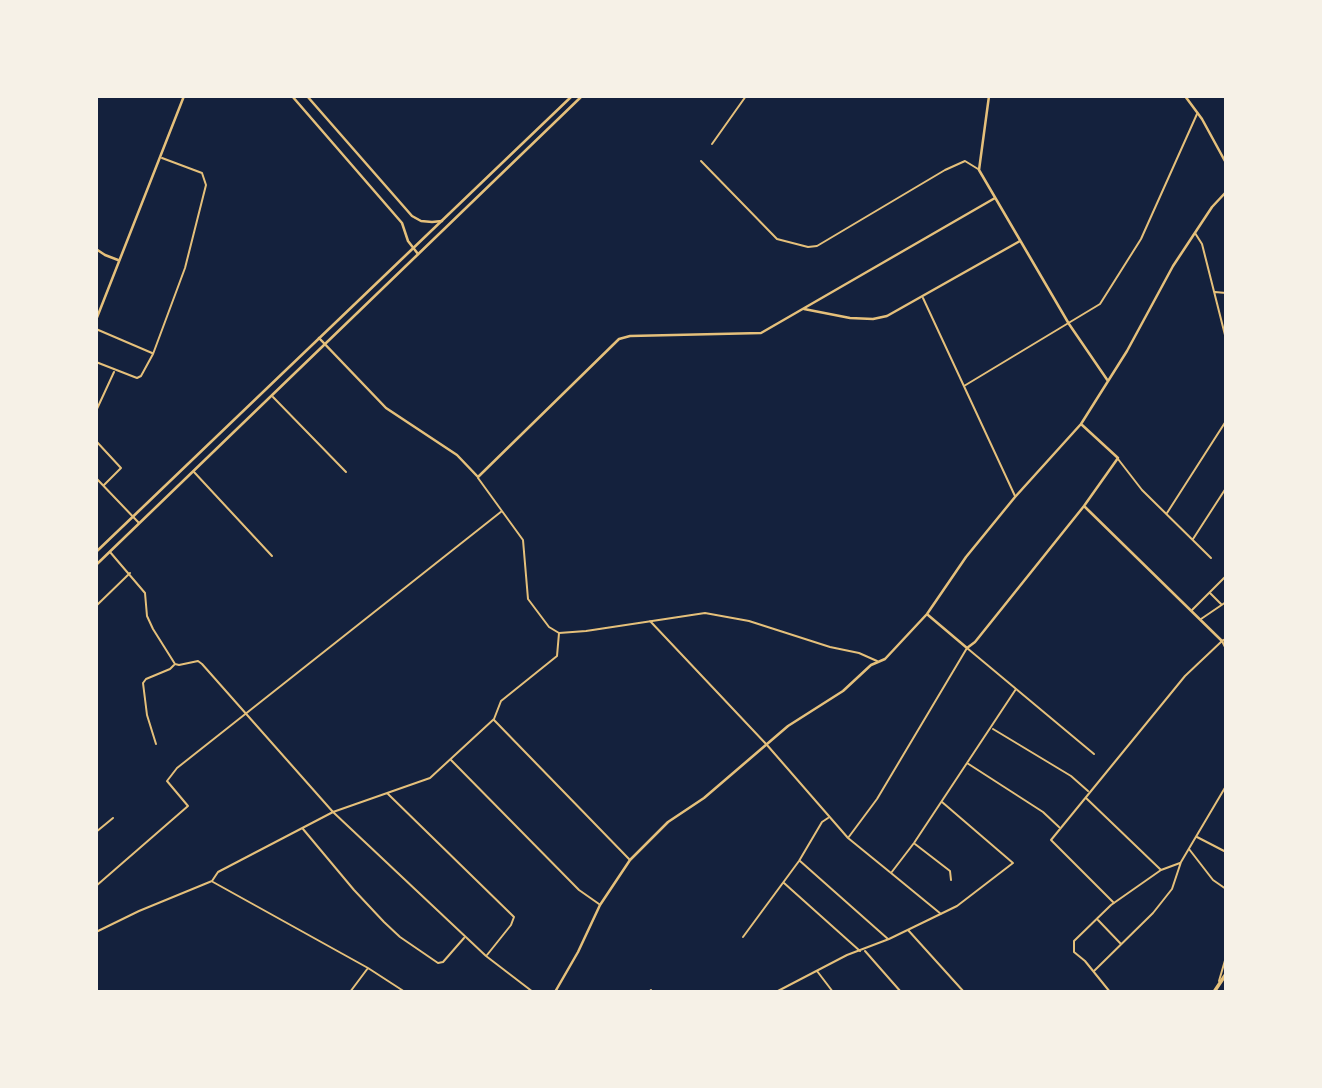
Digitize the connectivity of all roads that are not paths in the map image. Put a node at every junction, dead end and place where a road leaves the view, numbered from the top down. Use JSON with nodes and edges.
{"nodes":[{"id":1,"x":184,"y":96,"type":"edge"},
{"id":2,"x":292,"y":96,"type":"edge"},
{"id":3,"x":307,"y":96,"type":"edge"},
{"id":4,"x":572,"y":96,"type":"edge"},
{"id":5,"x":582,"y":96,"type":"edge"},
{"id":6,"x":746,"y":96,"type":"edge"},
{"id":7,"x":989,"y":96,"type":"edge"},
{"id":8,"x":1185,"y":96,"type":"edge"},
{"id":9,"x":1197,"y":113,"type":"junction"},
{"id":10,"x":712,"y":144,"type":"dead end"},
{"id":11,"x":161,"y":158,"type":"junction"},
{"id":12,"x":701,"y":161,"type":"dead end"},
{"id":13,"x":1226,"y":163,"type":"edge"},
{"id":14,"x":979,"y":170,"type":"junction"},
{"id":15,"x":1226,"y":192,"type":"edge"},
{"id":16,"x":995,"y":198,"type":"junction"},
{"id":17,"x":442,"y":220,"type":"junction"},
{"id":18,"x":1195,"y":232,"type":"junction"},
{"id":19,"x":1020,"y":241,"type":"junction"},
{"id":20,"x":413,"y":248,"type":"junction"},
{"id":21,"x":96,"y":249,"type":"edge"},
{"id":22,"x":419,"y":255,"type":"junction"},
{"id":23,"x":119,"y":260,"type":"junction"},
{"id":24,"x":1214,"y":292,"type":"junction"},
{"id":25,"x":1226,"y":293,"type":"edge"},
{"id":26,"x":922,"y":296,"type":"junction"},
{"id":27,"x":96,"y":302,"type":"edge"},
{"id":28,"x":102,"y":305,"type":"junction"},
{"id":29,"x":804,"y":309,"type":"junction"},
{"id":30,"x":96,"y":320,"type":"edge"},
{"id":31,"x":1069,"y":324,"type":"junction"},
{"id":32,"x":96,"y":329,"type":"edge"},
{"id":33,"x":319,"y":338,"type":"junction"},
{"id":34,"x":1226,"y":339,"type":"edge"},
{"id":35,"x":326,"y":345,"type":"junction"},
{"id":36,"x":153,"y":354,"type":"junction"},
{"id":37,"x":96,"y":362,"type":"edge"},
{"id":38,"x":114,"y":371,"type":"junction"},
{"id":39,"x":1108,"y":381,"type":"junction"},
{"id":40,"x":964,"y":386,"type":"junction"},
{"id":41,"x":272,"y":396,"type":"junction"},
{"id":42,"x":96,"y":411,"type":"edge"},
{"id":43,"x":1226,"y":421,"type":"edge"},
{"id":44,"x":1081,"y":424,"type":"junction"},
{"id":45,"x":96,"y":441,"type":"edge"},
{"id":46,"x":1118,"y":458,"type":"junction"},
{"id":47,"x":194,"y":472,"type":"junction"},
{"id":48,"x":346,"y":472,"type":"dead end"},
{"id":49,"x":478,"y":477,"type":"junction"},
{"id":50,"x":96,"y":478,"type":"edge"},
{"id":51,"x":103,"y":486,"type":"junction"},
{"id":52,"x":1226,"y":488,"type":"edge"},
{"id":53,"x":1015,"y":497,"type":"junction"},
{"id":54,"x":1084,"y":506,"type":"junction"},
{"id":55,"x":502,"y":511,"type":"junction"},
{"id":56,"x":1166,"y":513,"type":"junction"},
{"id":57,"x":133,"y":517,"type":"junction"},
{"id":58,"x":139,"y":524,"type":"junction"},
{"id":59,"x":1193,"y":540,"type":"junction"},
{"id":60,"x":96,"y":552,"type":"edge"},
{"id":61,"x":110,"y":552,"type":"junction"},
{"id":62,"x":272,"y":556,"type":"dead end"},
{"id":63,"x":1211,"y":558,"type":"dead end"},
{"id":64,"x":96,"y":565,"type":"edge"},
{"id":65,"x":130,"y":573,"type":"junction"},
{"id":66,"x":1226,"y":576,"type":"edge"},
{"id":67,"x":1209,"y":592,"type":"junction"},
{"id":68,"x":1226,"y":602,"type":"edge"},
{"id":69,"x":1222,"y":604,"type":"junction"},
{"id":70,"x":96,"y":606,"type":"edge"},
{"id":71,"x":1190,"y":611,"type":"junction"},
{"id":72,"x":928,"y":614,"type":"junction"},
{"id":73,"x":1199,"y":620,"type":"junction"},
{"id":74,"x":650,"y":621,"type":"junction"},
{"id":75,"x":559,"y":633,"type":"junction"},
{"id":76,"x":1224,"y":640,"type":"edge"},
{"id":77,"x":967,"y":648,"type":"junction"},
{"id":78,"x":1226,"y":649,"type":"edge"},
{"id":79,"x":879,"y":662,"type":"junction"},
{"id":80,"x":175,"y":664,"type":"junction"},
{"id":81,"x":1016,"y":689,"type":"junction"},
{"id":82,"x":247,"y":713,"type":"junction"},
{"id":83,"x":494,"y":719,"type":"junction"},
{"id":84,"x":991,"y":728,"type":"junction"},
{"id":85,"x":156,"y":744,"type":"dead end"},
{"id":86,"x":767,"y":745,"type":"junction"},
{"id":87,"x":1094,"y":754,"type":"dead end"},
{"id":88,"x":451,"y":760,"type":"junction"},
{"id":89,"x":967,"y":763,"type":"junction"},
{"id":90,"x":1226,"y":786,"type":"edge"},
{"id":91,"x":1089,"y":791,"type":"junction"},
{"id":92,"x":386,"y":792,"type":"junction"},
{"id":93,"x":1085,"y":797,"type":"junction"},
{"id":94,"x":942,"y":802,"type":"junction"},
{"id":95,"x":333,"y":812,"type":"junction"},
{"id":96,"x":828,"y":817,"type":"junction"},
{"id":97,"x":113,"y":818,"type":"dead end"},
{"id":98,"x":302,"y":828,"type":"junction"},
{"id":99,"x":1060,"y":828,"type":"junction"},
{"id":100,"x":96,"y":832,"type":"edge"},
{"id":101,"x":1196,"y":837,"type":"junction"},
{"id":102,"x":848,"y":838,"type":"junction"},
{"id":103,"x":914,"y":843,"type":"junction"},
{"id":104,"x":1189,"y":849,"type":"junction"},
{"id":105,"x":1226,"y":852,"type":"edge"},
{"id":106,"x":630,"y":860,"type":"junction"},
{"id":107,"x":799,"y":860,"type":"junction"},
{"id":108,"x":1181,"y":862,"type":"junction"},
{"id":109,"x":1161,"y":870,"type":"junction"},
{"id":110,"x":891,"y":873,"type":"junction"},
{"id":111,"x":951,"y":880,"type":"dead end"},
{"id":112,"x":212,"y":881,"type":"junction"},
{"id":113,"x":783,"y":882,"type":"junction"},
{"id":114,"x":96,"y":886,"type":"edge"},
{"id":115,"x":1226,"y":889,"type":"edge"},
{"id":116,"x":1114,"y":903,"type":"junction"},
{"id":117,"x":600,"y":905,"type":"junction"},
{"id":118,"x":941,"y":914,"type":"junction"},
{"id":119,"x":1097,"y":919,"type":"junction"},
{"id":120,"x":908,"y":930,"type":"junction"},
{"id":121,"x":96,"y":932,"type":"edge"},
{"id":122,"x":465,"y":937,"type":"junction"},
{"id":123,"x":743,"y":937,"type":"dead end"},
{"id":124,"x":889,"y":939,"type":"junction"},
{"id":125,"x":1121,"y":944,"type":"junction"},
{"id":126,"x":862,"y":950,"type":"junction"},
{"id":127,"x":486,"y":956,"type":"junction"},
{"id":128,"x":1226,"y":957,"type":"edge"},
{"id":129,"x":368,"y":968,"type":"junction"},
{"id":130,"x":817,"y":971,"type":"junction"},
{"id":131,"x":1094,"y":971,"type":"junction"},
{"id":132,"x":1226,"y":974,"type":"edge"},
{"id":133,"x":396,"y":986,"type":"junction"},
{"id":134,"x":1218,"y":989,"type":"edge"},
{"id":135,"x":349,"y":992,"type":"edge"},
{"id":136,"x":392,"y":992,"type":"edge"},
{"id":137,"x":405,"y":992,"type":"edge"},
{"id":138,"x":533,"y":992,"type":"edge"},
{"id":139,"x":555,"y":992,"type":"edge"},
{"id":140,"x":776,"y":992,"type":"edge"},
{"id":141,"x":833,"y":992,"type":"edge"},
{"id":142,"x":901,"y":992,"type":"edge"},
{"id":143,"x":964,"y":992,"type":"edge"},
{"id":144,"x":1110,"y":992,"type":"edge"}],
"edges":[{"from":1,"to":11,"type":"street"},
{"from":2,"to":20,"type":"street"},
{"from":3,"to":17,"type":"street"},
{"from":4,"to":17,"type":"street"},
{"from":5,"to":22,"type":"street"},
{"from":6,"to":10,"type":"street"},
{"from":7,"to":14,"type":"street"},
{"from":8,"to":9,"type":"street"},
{"from":9,"to":13,"type":"street"},
{"from":9,"to":31,"type":"street"},
{"from":11,"to":23,"type":"street"},
{"from":11,"to":36,"type":"street"},
{"from":12,"to":14,"type":"street"},
{"from":14,"to":16,"type":"street"},
{"from":15,"to":18,"type":"street"},
{"from":16,"to":19,"type":"street"},
{"from":16,"to":29,"type":"street"},
{"from":17,"to":20,"type":"street"},
{"from":18,"to":24,"type":"street"},
{"from":18,"to":39,"type":"street"},
{"from":19,"to":26,"type":"street"},
{"from":19,"to":31,"type":"street"},
{"from":20,"to":22,"type":"street"},
{"from":20,"to":33,"type":"street"},
{"from":21,"to":23,"type":"street"},
{"from":22,"to":35,"type":"street"},
{"from":23,"to":28,"type":"street"},
{"from":24,"to":25,"type":"street"},
{"from":24,"to":34,"type":"street"},
{"from":26,"to":29,"type":"street"},
{"from":26,"to":40,"type":"street"},
{"from":27,"to":28,"type":"street"},
{"from":28,"to":30,"type":"street"},
{"from":29,"to":49,"type":"street"},
{"from":31,"to":39,"type":"street"},
{"from":31,"to":40,"type":"street"},
{"from":32,"to":36,"type":"street"},
{"from":33,"to":35,"type":"street"},
{"from":33,"to":57,"type":"street"},
{"from":35,"to":41,"type":"street"},
{"from":35,"to":49,"type":"street"},
{"from":36,"to":38,"type":"street"},
{"from":37,"to":38,"type":"street"},
{"from":38,"to":42,"type":"street"},
{"from":39,"to":44,"type":"street"},
{"from":40,"to":53,"type":"street"},
{"from":41,"to":47,"type":"street"},
{"from":41,"to":48,"type":"street"},
{"from":43,"to":56,"type":"street"},
{"from":44,"to":46,"type":"street"},
{"from":44,"to":53,"type":"street"},
{"from":45,"to":51,"type":"street"},
{"from":46,"to":54,"type":"street"},
{"from":46,"to":56,"type":"street"},
{"from":47,"to":58,"type":"street"},
{"from":47,"to":62,"type":"street"},
{"from":49,"to":55,"type":"street"},
{"from":50,"to":51,"type":"street"},
{"from":51,"to":57,"type":"street"},
{"from":52,"to":59,"type":"street"},
{"from":53,"to":72,"type":"street"},
{"from":54,"to":71,"type":"street"},
{"from":54,"to":77,"type":"street"},
{"from":55,"to":75,"type":"street"},
{"from":55,"to":82,"type":"street"},
{"from":56,"to":59,"type":"street"},
{"from":57,"to":58,"type":"street"},
{"from":57,"to":60,"type":"street"},
{"from":58,"to":61,"type":"street"},
{"from":59,"to":63,"type":"street"},
{"from":61,"to":64,"type":"street"},
{"from":61,"to":65,"type":"street"},
{"from":65,"to":70,"type":"street"},
{"from":65,"to":80,"type":"street"},
{"from":66,"to":67,"type":"street"},
{"from":67,"to":69,"type":"street"},
{"from":67,"to":71,"type":"street"},
{"from":68,"to":69,"type":"street"},
{"from":69,"to":73,"type":"street"},
{"from":71,"to":73,"type":"street"},
{"from":72,"to":77,"type":"street"},
{"from":72,"to":79,"type":"street"},
{"from":73,"to":76,"type":"street"},
{"from":74,"to":75,"type":"street"},
{"from":74,"to":79,"type":"street"},
{"from":74,"to":86,"type":"street"},
{"from":75,"to":83,"type":"street"},
{"from":76,"to":78,"type":"street"},
{"from":76,"to":91,"type":"street"},
{"from":77,"to":81,"type":"street"},
{"from":77,"to":102,"type":"street"},
{"from":79,"to":86,"type":"street"},
{"from":80,"to":82,"type":"street"},
{"from":80,"to":85,"type":"street"},
{"from":81,"to":84,"type":"street"},
{"from":81,"to":87,"type":"street"},
{"from":82,"to":95,"type":"street"},
{"from":82,"to":114,"type":"street"},
{"from":83,"to":88,"type":"street"},
{"from":83,"to":106,"type":"street"},
{"from":84,"to":89,"type":"street"},
{"from":84,"to":91,"type":"street"},
{"from":86,"to":96,"type":"street"},
{"from":86,"to":106,"type":"street"},
{"from":88,"to":92,"type":"street"},
{"from":88,"to":117,"type":"street"},
{"from":89,"to":94,"type":"street"},
{"from":89,"to":99,"type":"street"},
{"from":90,"to":101,"type":"street"},
{"from":91,"to":93,"type":"street"},
{"from":92,"to":95,"type":"street"},
{"from":92,"to":127,"type":"street"},
{"from":93,"to":99,"type":"street"},
{"from":93,"to":109,"type":"street"},
{"from":94,"to":103,"type":"street"},
{"from":94,"to":118,"type":"street"},
{"from":95,"to":98,"type":"street"},
{"from":95,"to":122,"type":"street"},
{"from":96,"to":102,"type":"street"},
{"from":96,"to":107,"type":"street"},
{"from":97,"to":100,"type":"street"},
{"from":98,"to":112,"type":"street"},
{"from":98,"to":122,"type":"street"},
{"from":99,"to":116,"type":"street"},
{"from":101,"to":104,"type":"street"},
{"from":101,"to":105,"type":"street"},
{"from":102,"to":110,"type":"street"},
{"from":103,"to":110,"type":"street"},
{"from":103,"to":111,"type":"street"},
{"from":104,"to":108,"type":"street"},
{"from":104,"to":115,"type":"street"},
{"from":106,"to":117,"type":"street"},
{"from":107,"to":113,"type":"street"},
{"from":107,"to":124,"type":"street"},
{"from":108,"to":109,"type":"street"},
{"from":108,"to":125,"type":"street"},
{"from":109,"to":116,"type":"street"},
{"from":110,"to":118,"type":"street"},
{"from":112,"to":121,"type":"street"},
{"from":112,"to":129,"type":"street"},
{"from":113,"to":123,"type":"street"},
{"from":113,"to":126,"type":"street"},
{"from":116,"to":119,"type":"street"},
{"from":117,"to":139,"type":"street"},
{"from":118,"to":120,"type":"street"},
{"from":119,"to":125,"type":"street"},
{"from":119,"to":131,"type":"street"},
{"from":120,"to":124,"type":"street"},
{"from":120,"to":143,"type":"street"},
{"from":122,"to":127,"type":"street"},
{"from":124,"to":126,"type":"street"},
{"from":125,"to":131,"type":"street"},
{"from":126,"to":130,"type":"street"},
{"from":126,"to":142,"type":"street"},
{"from":127,"to":138,"type":"street"},
{"from":128,"to":134,"type":"street"},
{"from":129,"to":133,"type":"street"},
{"from":129,"to":135,"type":"street"},
{"from":130,"to":140,"type":"street"},
{"from":130,"to":141,"type":"street"},
{"from":131,"to":144,"type":"street"},
{"from":132,"to":134,"type":"main road"},
{"from":133,"to":136,"type":"street"},
{"from":133,"to":137,"type":"street"}]}
